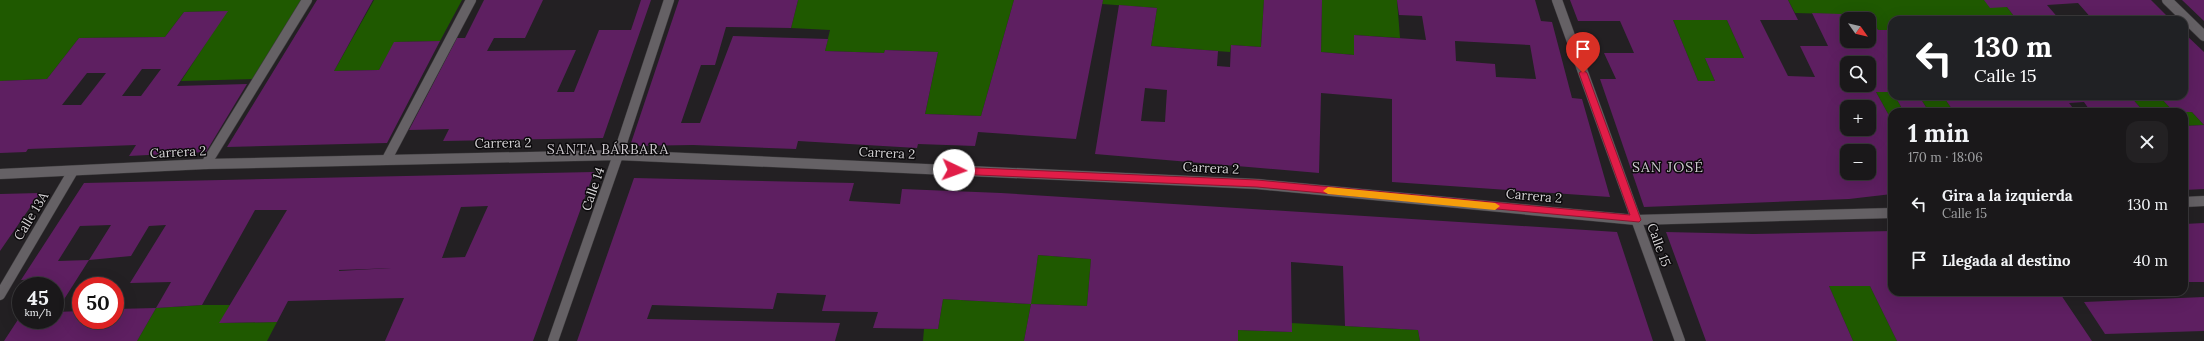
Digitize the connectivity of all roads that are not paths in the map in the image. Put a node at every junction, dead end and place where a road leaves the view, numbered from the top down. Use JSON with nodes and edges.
{"nodes":[{"id":1,"x":307,"y":0,"type":"edge"},
{"id":2,"x":471,"y":0,"type":"edge"},
{"id":3,"x":669,"y":0,"type":"edge"},
{"id":4,"x":1556,"y":0,"type":"edge"},
{"id":5,"x":2166,"y":0,"type":"edge"},
{"id":6,"x":2183,"y":16,"type":"edge"},
{"id":7,"x":2188,"y":21,"type":"edge"},
{"id":8,"x":2204,"y":36,"type":"edge"},
{"id":9,"x":618,"y":156,"type":"junction"},
{"id":10,"x":387,"y":160,"type":"junction"},
{"id":11,"x":206,"y":164,"type":"junction"},
{"id":12,"x":73,"y":171,"type":"junction"},
{"id":13,"x":0,"y":174,"type":"edge"},
{"id":14,"x":2204,"y":201,"type":"edge"},
{"id":15,"x":2188,"y":202,"type":"edge"},
{"id":16,"x":1888,"y":213,"type":"edge"},
{"id":17,"x":1636,"y":220,"type":"junction"},
{"id":18,"x":0,"y":295,"type":"edge"},
{"id":19,"x":553,"y":341,"type":"edge"},
{"id":20,"x":1680,"y":341,"type":"edge"}],
"edges":[{"from":1,"to":11,"type":"main road"},
{"from":2,"to":10,"type":"main road"},
{"from":3,"to":9,"type":"main road","name":"Calle 14"},
{"from":4,"to":17,"type":"main road","name":"Calle 15"},
{"from":5,"to":6,"type":"main road"},
{"from":7,"to":8,"type":"main road"},
{"from":9,"to":10,"type":"main road","name":"Carrera 2"},
{"from":9,"to":17,"type":"main road","name":"Carrera 2"},
{"from":9,"to":19,"type":"main road","name":"Calle 14"},
{"from":10,"to":11,"type":"main road","name":"Carrera 2"},
{"from":11,"to":12,"type":"main road","name":"Carrera 2"},
{"from":12,"to":13,"type":"main road","name":"Carrera 2"},
{"from":12,"to":18,"type":"main road","name":"Calle 13A"},
{"from":14,"to":15,"type":"main road"},
{"from":16,"to":17,"type":"main road","name":"Carrera 2"},
{"from":17,"to":20,"type":"main road","name":"Calle 15"}]}
